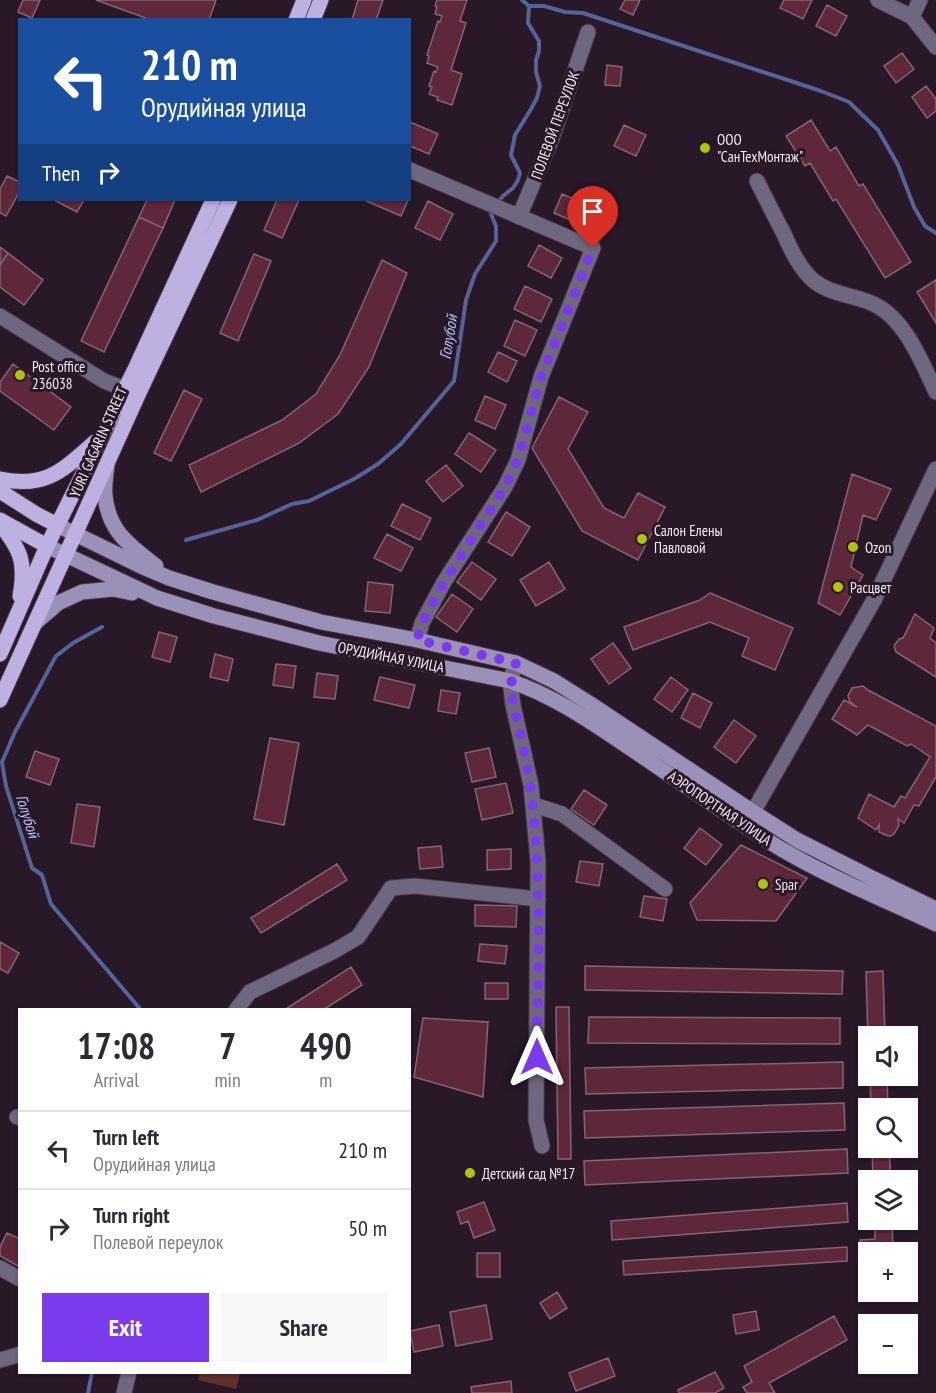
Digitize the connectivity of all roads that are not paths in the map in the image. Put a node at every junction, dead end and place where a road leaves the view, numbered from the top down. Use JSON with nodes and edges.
{"nodes":[{"id":1,"x":304,"y":0,"type":"edge"},
{"id":2,"x":321,"y":0,"type":"edge"},
{"id":3,"x":878,"y":0,"type":"edge"},
{"id":4,"x":920,"y":0,"type":"edge"},
{"id":5,"x":912,"y":17,"type":"junction"},
{"id":6,"x":297,"y":18,"type":"edge"},
{"id":7,"x":314,"y":18,"type":"edge"},
{"id":8,"x":588,"y":32,"type":"dead end"},
{"id":9,"x":936,"y":47,"type":"edge"},
{"id":10,"x":411,"y":170,"type":"edge"},
{"id":11,"x":757,"y":181,"type":"dead end"},
{"id":12,"x":213,"y":201,"type":"edge"},
{"id":13,"x":230,"y":201,"type":"edge"},
{"id":14,"x":519,"y":217,"type":"junction"},
{"id":15,"x":0,"y":316,"type":"edge"},
{"id":16,"x":125,"y":389,"type":"junction"},
{"id":17,"x":936,"y":392,"type":"edge"},
{"id":18,"x":100,"y":439,"type":"junction"},
{"id":19,"x":107,"y":464,"type":"junction"},
{"id":20,"x":936,"y":469,"type":"edge"},
{"id":21,"x":0,"y":479,"type":"edge"},
{"id":22,"x":0,"y":492,"type":"edge"},
{"id":23,"x":0,"y":519,"type":"edge"},
{"id":24,"x":0,"y":524,"type":"edge"},
{"id":25,"x":57,"y":525,"type":"junction"},
{"id":26,"x":76,"y":534,"type":"junction"},
{"id":27,"x":47,"y":546,"type":"junction"},
{"id":28,"x":66,"y":555,"type":"junction"},
{"id":29,"x":170,"y":578,"type":"junction"},
{"id":30,"x":157,"y":598,"type":"junction"},
{"id":31,"x":16,"y":617,"type":"junction"},
{"id":32,"x":35,"y":623,"type":"junction"},
{"id":33,"x":417,"y":640,"type":"junction"},
{"id":34,"x":0,"y":654,"type":"edge"},
{"id":35,"x":516,"y":663,"type":"junction"},
{"id":36,"x":510,"y":681,"type":"junction"},
{"id":37,"x":0,"y":700,"type":"edge"},
{"id":38,"x":534,"y":805,"type":"junction"},
{"id":39,"x":753,"y":812,"type":"junction"},
{"id":40,"x":665,"y":889,"type":"dead end"},
{"id":41,"x":538,"y":899,"type":"junction"},
{"id":42,"x":936,"y":909,"type":"edge"},
{"id":43,"x":936,"y":924,"type":"edge"},
{"id":44,"x":238,"y":1008,"type":"edge"},
{"id":45,"x":542,"y":1146,"type":"dead end"},
{"id":46,"x":0,"y":1268,"type":"edge"},
{"id":47,"x":18,"y":1278,"type":"edge"},
{"id":48,"x":18,"y":1356,"type":"edge"},
{"id":49,"x":0,"y":1360,"type":"edge"},
{"id":50,"x":129,"y":1374,"type":"edge"},
{"id":51,"x":124,"y":1393,"type":"edge"}],
"edges":[{"from":1,"to":6,"type":"main road"},
{"from":2,"to":7,"type":"main road"},
{"from":3,"to":5,"type":"street"},
{"from":4,"to":5,"type":"street"},
{"from":5,"to":9,"type":"street"},
{"from":8,"to":14,"type":"street","name":"ПОЛЕВОЙ ПЕРЕУЛОК"},
{"from":10,"to":14,"type":"street"},
{"from":11,"to":17,"type":"street"},
{"from":12,"to":16,"type":"main road","name":"YURI GAGARIN STREET"},
{"from":13,"to":19,"type":"main road","name":"YURI GAGARIN STREET"},
{"from":14,"to":33,"type":"street"},
{"from":15,"to":16,"type":"street"},
{"from":16,"to":18,"type":"main road","name":"YURI GAGARIN STREET"},
{"from":18,"to":21,"type":"main road"},
{"from":18,"to":25,"type":"main road","name":"YURI GAGARIN STREET"},
{"from":19,"to":26,"type":"main road","name":"YURI GAGARIN STREET"},
{"from":19,"to":29,"type":"main road"},
{"from":20,"to":39,"type":"street"},
{"from":22,"to":25,"type":"main road"},
{"from":23,"to":27,"type":"main road"},
{"from":24,"to":31,"type":"main road"},
{"from":25,"to":26,"type":"main road","name":"ОРУДИЙНАЯ УЛИЦА"},
{"from":25,"to":27,"type":"main road","name":"YURI GAGARIN STREET"},
{"from":26,"to":28,"type":"main road","name":"YURI GAGARIN STREET"},
{"from":26,"to":29,"type":"main road","name":"ОРУДИЙНАЯ УЛИЦА"},
{"from":27,"to":28,"type":"main road","name":"ОРУДИЙНАЯ УЛИЦА"},
{"from":27,"to":31,"type":"main road","name":"YURI GAGARIN STREET"},
{"from":28,"to":30,"type":"main road","name":"ОРУДИЙНАЯ УЛИЦА"},
{"from":28,"to":32,"type":"main road","name":"YURI GAGARIN STREET"},
{"from":29,"to":33,"type":"main road","name":"ОРУДИЙНАЯ УЛИЦА"},
{"from":30,"to":32,"type":"main road"},
{"from":30,"to":36,"type":"main road","name":"ОРУДИЙНАЯ УЛИЦА"},
{"from":31,"to":34,"type":"main road","name":"YURI GAGARIN STREET"},
{"from":32,"to":37,"type":"main road","name":"YURI GAGARIN STREET"},
{"from":33,"to":35,"type":"main road","name":"ОРУДИЙНАЯ УЛИЦА"},
{"from":35,"to":36,"type":"street"},
{"from":35,"to":39,"type":"main road","name":"АЭРОПОРТНАЯ УЛИЦА"},
{"from":36,"to":38,"type":"street"},
{"from":36,"to":43,"type":"main road","name":"АЭРОПОРТНАЯ УЛИЦА"},
{"from":38,"to":40,"type":"street"},
{"from":38,"to":41,"type":"street"},
{"from":39,"to":42,"type":"main road","name":"АЭРОПОРТНАЯ УЛИЦА"},
{"from":41,"to":44,"type":"street"},
{"from":41,"to":45,"type":"street"},
{"from":46,"to":47,"type":"street"},
{"from":48,"to":49,"type":"street"},
{"from":50,"to":51,"type":"street"}]}
